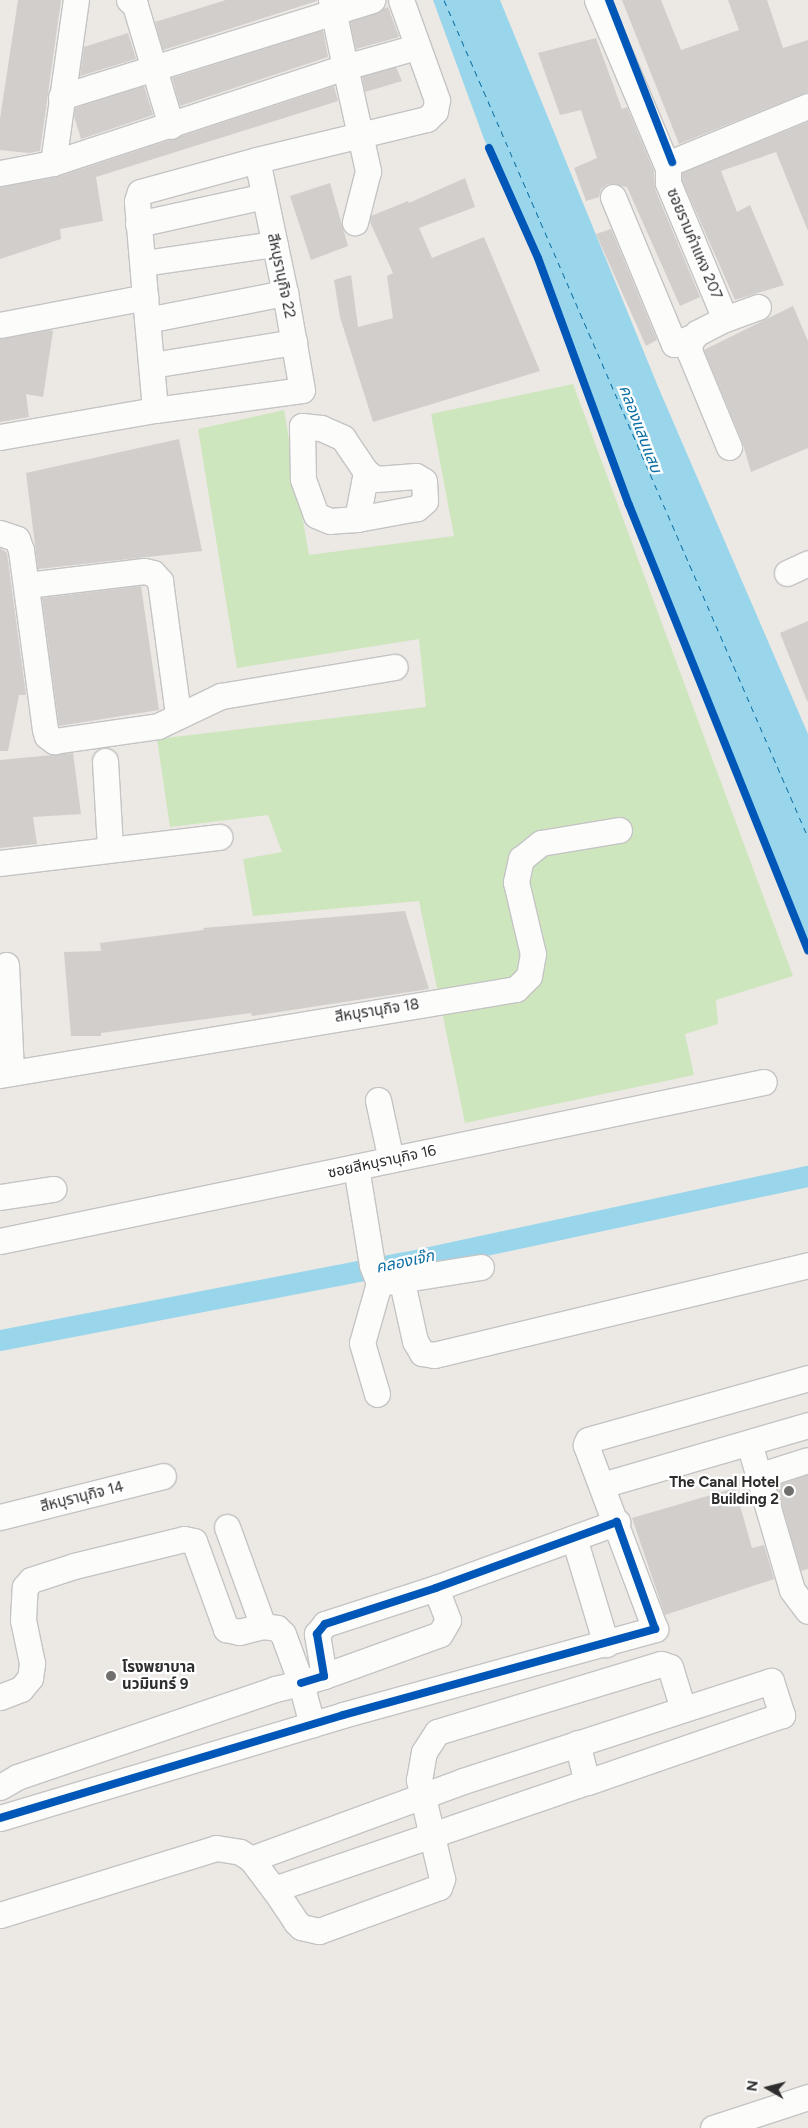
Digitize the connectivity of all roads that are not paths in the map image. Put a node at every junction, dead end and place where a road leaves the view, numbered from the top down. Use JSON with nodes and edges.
{"nodes":[{"id":1,"x":76,"y":0,"type":"edge"},
{"id":2,"x":128,"y":0,"type":"edge"},
{"id":3,"x":372,"y":0,"type":"edge"},
{"id":4,"x":401,"y":0,"type":"edge"},
{"id":5,"x":596,"y":0,"type":"edge"},
{"id":6,"x":332,"y":5,"type":"edge"},
{"id":7,"x":416,"y":47,"type":"junction"},
{"id":8,"x":153,"y":66,"type":"junction"},
{"id":9,"x":345,"y":67,"type":"junction"},
{"id":10,"x":61,"y":97,"type":"junction"},
{"id":11,"x":808,"y":106,"type":"edge"},
{"id":12,"x":171,"y":126,"type":"junction"},
{"id":13,"x":359,"y":136,"type":"junction"},
{"id":14,"x":256,"y":160,"type":"junction"},
{"id":15,"x":53,"y":163,"type":"junction"},
{"id":16,"x":668,"y":168,"type":"junction"},
{"id":17,"x":0,"y":173,"type":"edge"},
{"id":18,"x":264,"y":196,"type":"junction"},
{"id":19,"x":613,"y":197,"type":"dead end"},
{"id":20,"x":355,"y":222,"type":"dead end"},
{"id":21,"x":138,"y":224,"type":"junction"},
{"id":22,"x":275,"y":244,"type":"junction"},
{"id":23,"x":144,"y":263,"type":"junction"},
{"id":24,"x":285,"y":293,"type":"junction"},
{"id":25,"x":758,"y":307,"type":"dead end"},
{"id":26,"x":146,"y":309,"type":"junction"},
{"id":27,"x":725,"y":318,"type":"junction"},
{"id":28,"x":0,"y":325,"type":"edge"},
{"id":29,"x":692,"y":337,"type":"junction"},
{"id":30,"x":294,"y":342,"type":"junction"},
{"id":31,"x":152,"y":365,"type":"junction"},
{"id":32,"x":302,"y":390,"type":"junction"},
{"id":33,"x":155,"y":410,"type":"junction"},
{"id":34,"x":302,"y":426,"type":"junction"},
{"id":35,"x":0,"y":437,"type":"edge"},
{"id":36,"x":729,"y":447,"type":"dead end"},
{"id":37,"x":366,"y":472,"type":"junction"},
{"id":38,"x":357,"y":519,"type":"junction"},
{"id":39,"x":0,"y":533,"type":"edge"},
{"id":40,"x":27,"y":585,"type":"junction"},
{"id":41,"x":395,"y":668,"type":"dead end"},
{"id":42,"x":178,"y":715,"type":"junction"},
{"id":43,"x":105,"y":760,"type":"dead end"},
{"id":44,"x":619,"y":830,"type":"dead end"},
{"id":45,"x":219,"y":837,"type":"dead end"},
{"id":46,"x":110,"y":847,"type":"junction"},
{"id":47,"x":0,"y":863,"type":"edge"},
{"id":48,"x":6,"y":965,"type":"dead end"},
{"id":49,"x":6,"y":1074,"type":"edge"},
{"id":50,"x":764,"y":1082,"type":"dead end"},
{"id":51,"x":378,"y":1100,"type":"dead end"},
{"id":52,"x":391,"y":1160,"type":"junction"},
{"id":53,"x":356,"y":1167,"type":"junction"},
{"id":54,"x":53,"y":1189,"type":"dead end"},
{"id":55,"x":0,"y":1198,"type":"edge"},
{"id":56,"x":0,"y":1241,"type":"edge"},
{"id":57,"x":808,"y":1265,"type":"edge"},
{"id":58,"x":481,"y":1268,"type":"dead end"},
{"id":59,"x":391,"y":1282,"type":"junction"},
{"id":60,"x":808,"y":1378,"type":"edge"},
{"id":61,"x":377,"y":1394,"type":"dead end"},
{"id":62,"x":808,"y":1425,"type":"edge"},
{"id":63,"x":749,"y":1442,"type":"junction"},
{"id":64,"x":808,"y":1460,"type":"edge"},
{"id":65,"x":163,"y":1476,"type":"dead end"},
{"id":66,"x":758,"y":1476,"type":"junction"},
{"id":67,"x":602,"y":1485,"type":"junction"},
{"id":68,"x":0,"y":1517,"type":"edge"},
{"id":69,"x":617,"y":1522,"type":"junction"},
{"id":70,"x":227,"y":1527,"type":"dead end"},
{"id":71,"x":574,"y":1538,"type":"junction"},
{"id":72,"x":436,"y":1588,"type":"junction"},
{"id":73,"x":800,"y":1588,"type":"edge"},
{"id":74,"x":808,"y":1610,"type":"edge"},
{"id":75,"x":263,"y":1626,"type":"junction"},
{"id":76,"x":606,"y":1644,"type":"junction"},
{"id":77,"x":313,"y":1679,"type":"junction"},
{"id":78,"x":0,"y":1697,"type":"edge"},
{"id":79,"x":683,"y":1709,"type":"junction"},
{"id":80,"x":312,"y":1725,"type":"junction"},
{"id":81,"x":577,"y":1743,"type":"junction"},
{"id":82,"x":587,"y":1782,"type":"junction"},
{"id":83,"x":0,"y":1787,"type":"edge"},
{"id":84,"x":420,"y":1797,"type":"junction"},
{"id":85,"x":0,"y":1818,"type":"edge"},
{"id":86,"x":430,"y":1837,"type":"junction"},
{"id":87,"x":250,"y":1859,"type":"junction"},
{"id":88,"x":274,"y":1889,"type":"junction"},
{"id":89,"x":0,"y":1915,"type":"edge"},
{"id":90,"x":808,"y":2097,"type":"edge"},
{"id":91,"x":713,"y":2128,"type":"edge"}],
"edges":[{"from":1,"to":10,"type":"street"},
{"from":2,"to":8,"type":"street"},
{"from":3,"to":6,"type":"street"},
{"from":4,"to":7,"type":"street"},
{"from":5,"to":16,"type":"street"},
{"from":6,"to":8,"type":"street"},
{"from":6,"to":9,"type":"street"},
{"from":7,"to":9,"type":"street"},
{"from":7,"to":13,"type":"street"},
{"from":8,"to":10,"type":"street"},
{"from":8,"to":12,"type":"street"},
{"from":9,"to":12,"type":"street"},
{"from":9,"to":13,"type":"street"},
{"from":10,"to":15,"type":"street"},
{"from":11,"to":16,"type":"street","name":"ซอยรามคำแหง 207"},
{"from":12,"to":15,"type":"street"},
{"from":13,"to":14,"type":"street"},
{"from":13,"to":20,"type":"street"},
{"from":14,"to":18,"type":"street","name":"สีหบุรานุกิจ 22"},
{"from":14,"to":21,"type":"street"},
{"from":15,"to":17,"type":"street"},
{"from":16,"to":27,"type":"street","name":"ซอยรามคำแหง 207"},
{"from":18,"to":21,"type":"street"},
{"from":18,"to":22,"type":"street","name":"สีหบุรานุกิจ 22"},
{"from":19,"to":29,"type":"street"},
{"from":21,"to":23,"type":"street"},
{"from":22,"to":23,"type":"street"},
{"from":22,"to":24,"type":"street","name":"สีหบุรานุกิจ 22"},
{"from":23,"to":26,"type":"street"},
{"from":24,"to":26,"type":"street"},
{"from":24,"to":30,"type":"street","name":"สีหบุรานุกิจ 22"},
{"from":25,"to":27,"type":"street"},
{"from":26,"to":28,"type":"street"},
{"from":26,"to":31,"type":"street"},
{"from":27,"to":29,"type":"street","name":"ซอยรามคำแหง 207"},
{"from":29,"to":36,"type":"street"},
{"from":30,"to":31,"type":"street"},
{"from":30,"to":32,"type":"street","name":"สีหบุรานุกิจ 22"},
{"from":31,"to":33,"type":"street"},
{"from":32,"to":33,"type":"street"},
{"from":32,"to":34,"type":"street","name":"สีหบุรานุกิจ 22"},
{"from":33,"to":35,"type":"street"},
{"from":34,"to":37,"type":"street"},
{"from":34,"to":38,"type":"street","name":"สีหบุรานุกิจ 22"},
{"from":37,"to":38,"type":"street"},
{"from":37,"to":38,"type":"street","name":"สีหบุรานุกิจ 22"},
{"from":39,"to":40,"type":"street"},
{"from":40,"to":42,"type":"street"},
{"from":40,"to":42,"type":"street"},
{"from":41,"to":42,"type":"street"},
{"from":43,"to":46,"type":"street"},
{"from":44,"to":49,"type":"street","name":"สีหบุรานุกิจ 18"},
{"from":45,"to":46,"type":"street"},
{"from":46,"to":47,"type":"street"},
{"from":48,"to":49,"type":"street"},
{"from":50,"to":52,"type":"street","name":"ซอยสีหบุรานุกิจ 16"},
{"from":51,"to":52,"type":"street"},
{"from":52,"to":53,"type":"street","name":"ซอยสีหบุรานุกิจ 16"},
{"from":53,"to":56,"type":"street","name":"ซอยสีหบุรานุกิจ 16"},
{"from":53,"to":59,"type":"street"},
{"from":54,"to":55,"type":"street"},
{"from":57,"to":59,"type":"street"},
{"from":58,"to":59,"type":"street"},
{"from":59,"to":61,"type":"street"},
{"from":60,"to":67,"type":"street"},
{"from":62,"to":63,"type":"street"},
{"from":63,"to":66,"type":"street"},
{"from":63,"to":67,"type":"street"},
{"from":64,"to":66,"type":"street"},
{"from":65,"to":68,"type":"street","name":"สีหบุรานุกิจ 14"},
{"from":66,"to":73,"type":"street"},
{"from":67,"to":69,"type":"street"},
{"from":69,"to":71,"type":"street"},
{"from":69,"to":76,"type":"street"},
{"from":70,"to":75,"type":"street"},
{"from":71,"to":72,"type":"street"},
{"from":71,"to":76,"type":"street"},
{"from":72,"to":77,"type":"street"},
{"from":72,"to":77,"type":"street"},
{"from":73,"to":74,"type":"street"},
{"from":75,"to":77,"type":"street"},
{"from":75,"to":78,"type":"street"},
{"from":76,"to":80,"type":"street"},
{"from":77,"to":80,"type":"street"},
{"from":77,"to":83,"type":"street"},
{"from":79,"to":81,"type":"street"},
{"from":79,"to":82,"type":"street"},
{"from":79,"to":84,"type":"street"},
{"from":80,"to":85,"type":"street"},
{"from":81,"to":82,"type":"street"},
{"from":81,"to":84,"type":"street"},
{"from":82,"to":86,"type":"street"},
{"from":84,"to":86,"type":"street"},
{"from":84,"to":87,"type":"street"},
{"from":86,"to":88,"type":"street"},
{"from":86,"to":88,"type":"street"},
{"from":87,"to":88,"type":"street"},
{"from":87,"to":89,"type":"street"},
{"from":90,"to":91,"type":"street"}]}
